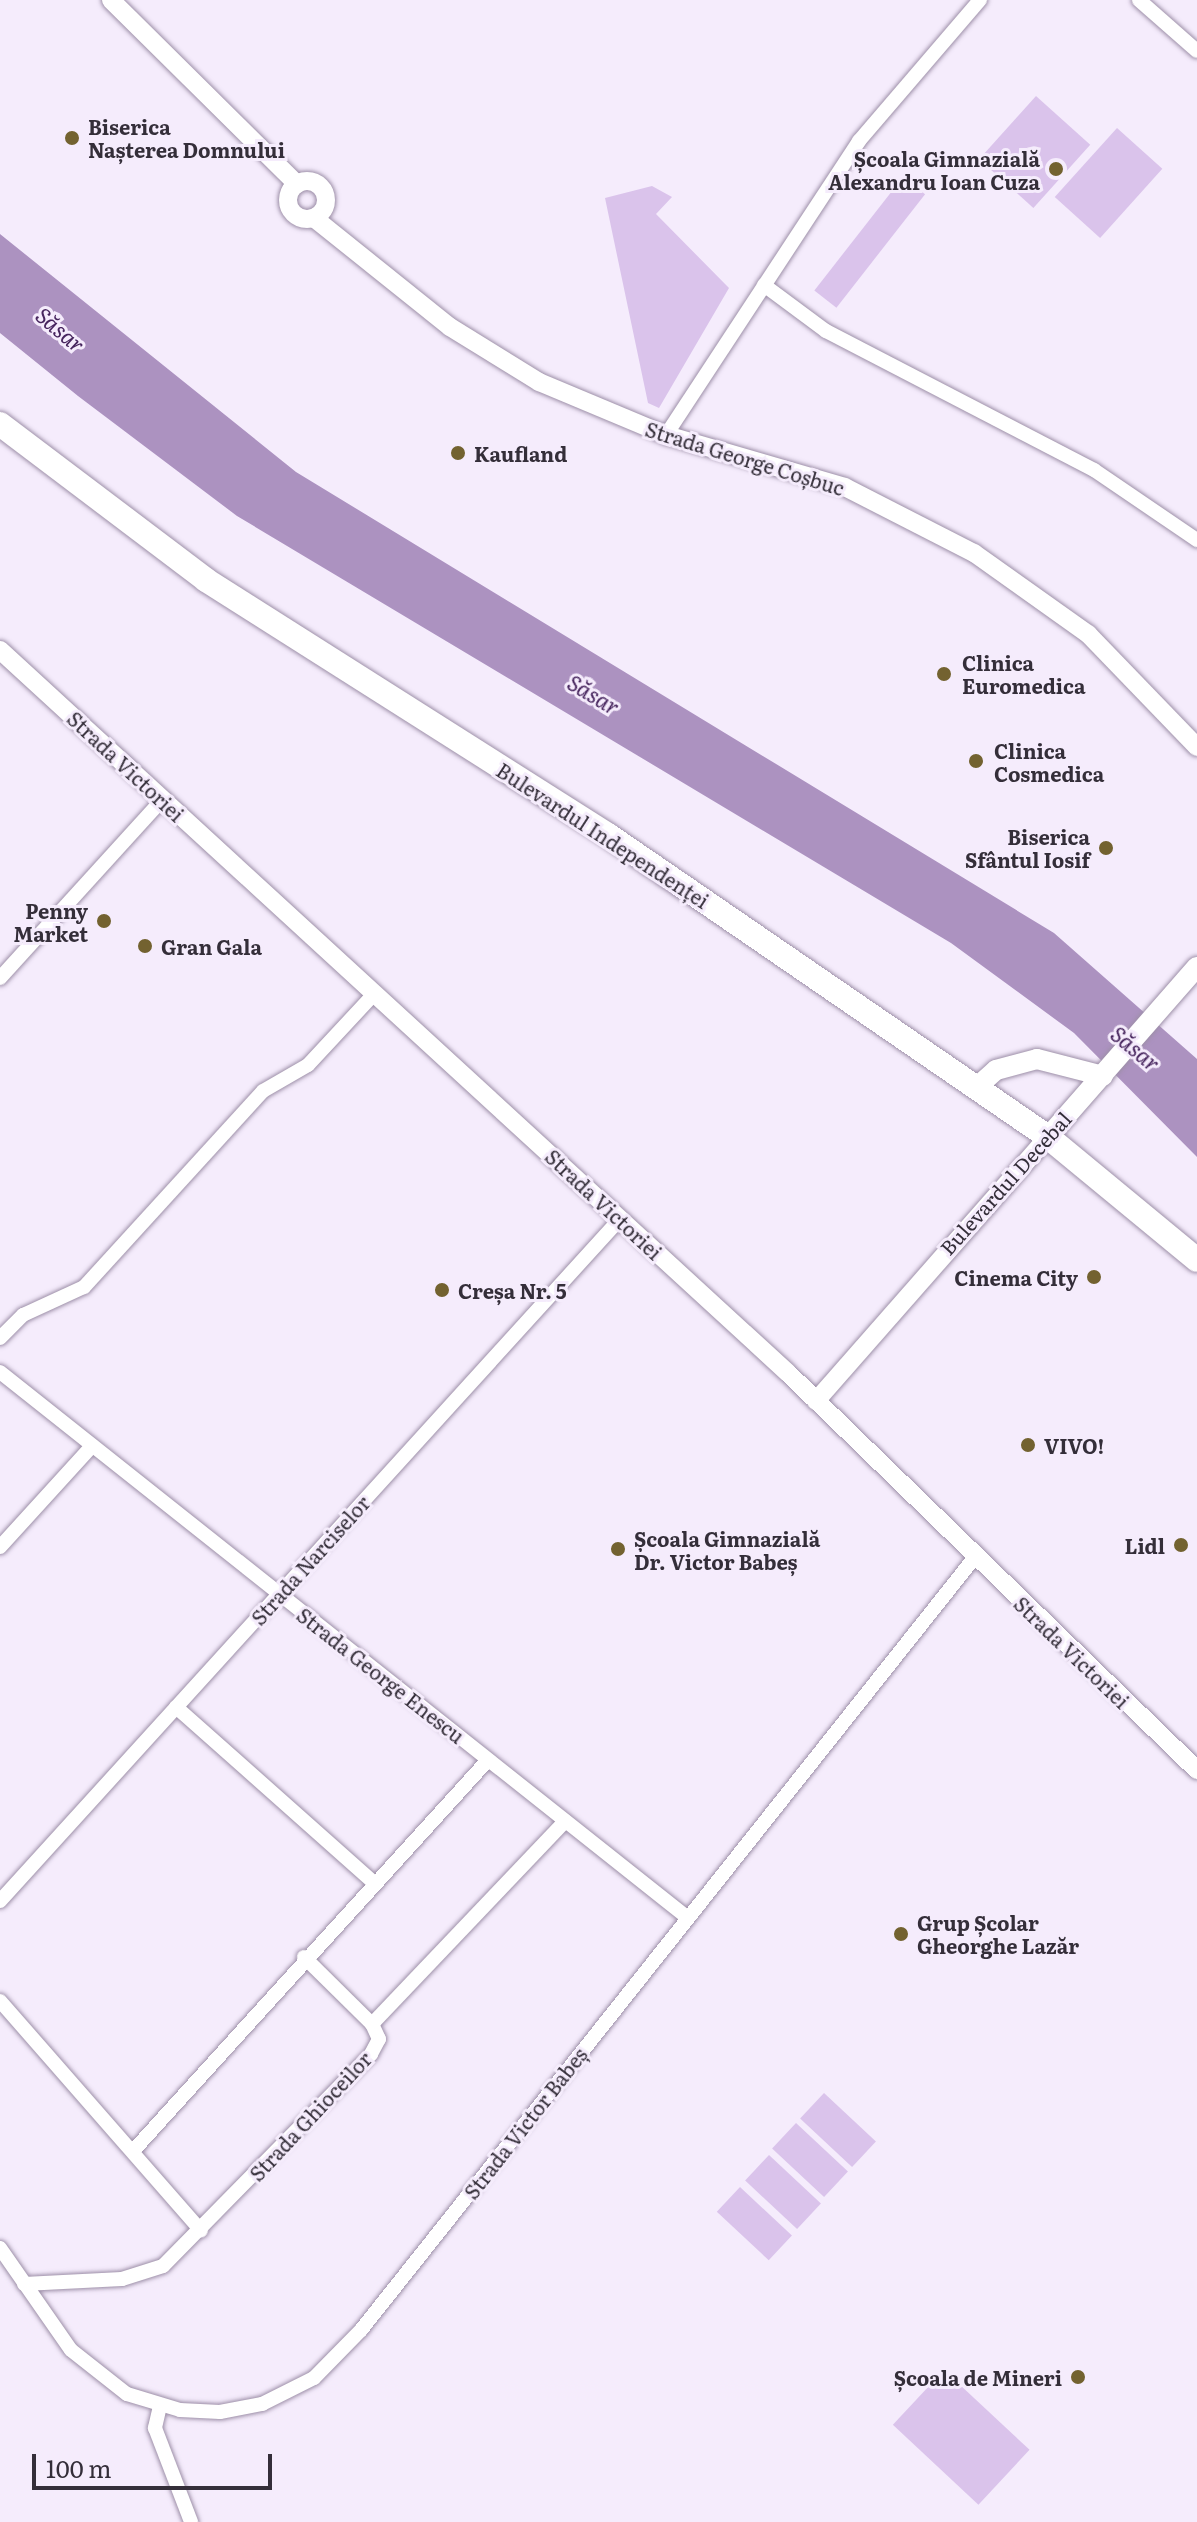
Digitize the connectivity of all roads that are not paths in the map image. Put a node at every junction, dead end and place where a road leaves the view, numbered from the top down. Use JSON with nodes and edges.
{"nodes":[{"id":1,"x":111,"y":0,"type":"edge"},
{"id":2,"x":980,"y":0,"type":"edge"},
{"id":3,"x":1139,"y":0,"type":"edge"},
{"id":4,"x":1197,"y":51,"type":"edge"},
{"id":5,"x":293,"y":189,"type":"junction"},
{"id":6,"x":319,"y":214,"type":"junction"},
{"id":7,"x":764,"y":285,"type":"junction"},
{"id":8,"x":0,"y":424,"type":"edge"},
{"id":9,"x":666,"y":435,"type":"junction"},
{"id":10,"x":1197,"y":540,"type":"edge"},
{"id":11,"x":0,"y":650,"type":"edge"},
{"id":12,"x":1197,"y":747,"type":"edge"},
{"id":13,"x":163,"y":799,"type":"junction"},
{"id":14,"x":1197,"y":967,"type":"edge"},
{"id":15,"x":0,"y":977,"type":"edge"},
{"id":16,"x":374,"y":994,"type":"junction"},
{"id":17,"x":1103,"y":1076,"type":"junction"},
{"id":18,"x":976,"y":1088,"type":"junction"},
{"id":19,"x":1048,"y":1137,"type":"junction"},
{"id":20,"x":620,"y":1219,"type":"junction"},
{"id":21,"x":1197,"y":1260,"type":"edge"},
{"id":22,"x":0,"y":1338,"type":"edge"},
{"id":23,"x":0,"y":1372,"type":"edge"},
{"id":24,"x":816,"y":1401,"type":"junction"},
{"id":25,"x":92,"y":1446,"type":"junction"},
{"id":26,"x":0,"y":1547,"type":"edge"},
{"id":27,"x":975,"y":1557,"type":"junction"},
{"id":28,"x":279,"y":1594,"type":"junction"},
{"id":29,"x":176,"y":1707,"type":"junction"},
{"id":30,"x":488,"y":1760,"type":"junction"},
{"id":31,"x":1197,"y":1770,"type":"edge"},
{"id":32,"x":565,"y":1821,"type":"junction"},
{"id":33,"x":374,"y":1883,"type":"junction"},
{"id":34,"x":0,"y":1901,"type":"edge"},
{"id":35,"x":688,"y":1918,"type":"junction"},
{"id":36,"x":304,"y":1957,"type":"junction"},
{"id":37,"x":0,"y":2001,"type":"edge"},
{"id":38,"x":372,"y":2024,"type":"junction"},
{"id":39,"x":133,"y":2151,"type":"junction"},
{"id":40,"x":201,"y":2231,"type":"junction"},
{"id":41,"x":0,"y":2248,"type":"edge"},
{"id":42,"x":24,"y":2284,"type":"junction"},
{"id":43,"x":160,"y":2406,"type":"junction"},
{"id":44,"x":191,"y":2522,"type":"edge"}],
"edges":[{"from":1,"to":5,"type":"street","name":"Strada George Coșbuc"},
{"from":2,"to":7,"type":"street"},
{"from":3,"to":4,"type":"street"},
{"from":5,"to":6,"type":"street","name":"Strada George Coșbuc"},
{"from":5,"to":6,"type":"street","name":"Strada George Coșbuc"},
{"from":6,"to":9,"type":"street","name":"Strada George Coșbuc"},
{"from":7,"to":9,"type":"street"},
{"from":7,"to":10,"type":"street"},
{"from":8,"to":18,"type":"main road","name":"Bulevardul Independenței"},
{"from":9,"to":12,"type":"street","name":"Strada George Coșbuc"},
{"from":11,"to":13,"type":"street","name":"Strada Victoriei"},
{"from":13,"to":15,"type":"street"},
{"from":13,"to":16,"type":"street","name":"Strada Victoriei"},
{"from":14,"to":17,"type":"main road","name":"Bulevardul Decebal"},
{"from":16,"to":20,"type":"street","name":"Strada Victoriei"},
{"from":16,"to":22,"type":"street"},
{"from":17,"to":18,"type":"main road"},
{"from":17,"to":19,"type":"main road","name":"Bulevardul Decebal"},
{"from":18,"to":19,"type":"main road","name":"Bulevardul Independenței"},
{"from":19,"to":21,"type":"main road","name":"Bulevardul Independenței"},
{"from":19,"to":24,"type":"street","name":"Bulevardul Decebal"},
{"from":20,"to":24,"type":"street","name":"Strada Victoriei"},
{"from":20,"to":28,"type":"street","name":"Strada Narciselor"},
{"from":23,"to":25,"type":"street","name":"Strada George Enescu"},
{"from":24,"to":27,"type":"street","name":"Strada Victoriei"},
{"from":25,"to":26,"type":"street"},
{"from":25,"to":28,"type":"street","name":"Strada George Enescu"},
{"from":27,"to":31,"type":"street","name":"Strada Victoriei"},
{"from":27,"to":35,"type":"street","name":"Strada Victor Babeș"},
{"from":28,"to":29,"type":"street","name":"Strada Narciselor"},
{"from":28,"to":30,"type":"street","name":"Strada George Enescu"},
{"from":29,"to":33,"type":"street"},
{"from":29,"to":34,"type":"street","name":"Strada Narciselor"},
{"from":30,"to":32,"type":"street","name":"Strada George Enescu"},
{"from":30,"to":33,"type":"street"},
{"from":32,"to":35,"type":"street","name":"Strada George Enescu"},
{"from":32,"to":38,"type":"street","name":"Strada Ghioceilor"},
{"from":33,"to":36,"type":"street"},
{"from":35,"to":43,"type":"street","name":"Strada Victor Babeș"},
{"from":36,"to":38,"type":"street"},
{"from":36,"to":39,"type":"street"},
{"from":37,"to":39,"type":"street"},
{"from":38,"to":40,"type":"street","name":"Strada Ghioceilor"},
{"from":39,"to":40,"type":"street"},
{"from":40,"to":42,"type":"street","name":"Strada Ghioceilor"},
{"from":41,"to":42,"type":"street","name":"Strada Victor Babeș"},
{"from":42,"to":43,"type":"street","name":"Strada Victor Babeș"},
{"from":43,"to":44,"type":"street"}]}
